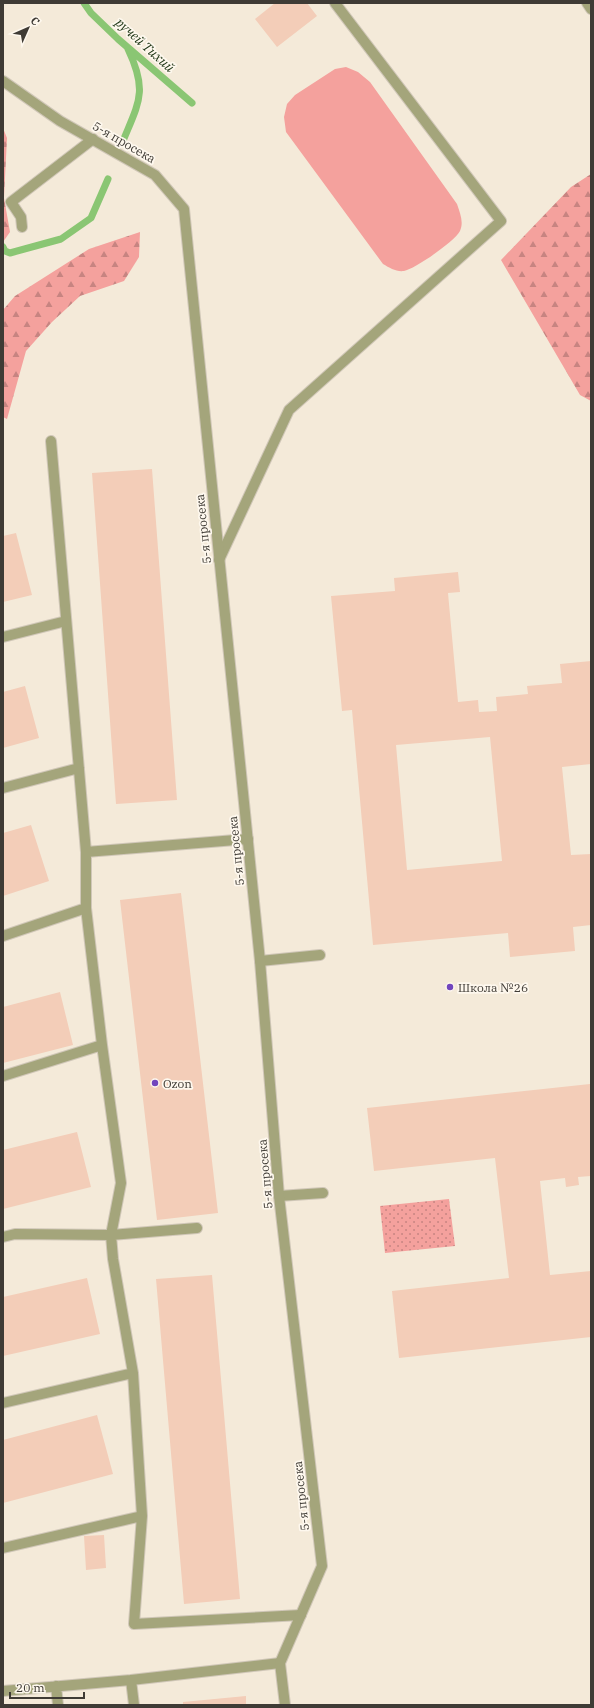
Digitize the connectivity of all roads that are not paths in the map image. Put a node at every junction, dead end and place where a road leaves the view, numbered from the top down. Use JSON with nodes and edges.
{"nodes":[{"id":1,"x":335,"y":3,"type":"edge"},
{"id":2,"x":587,"y":3,"type":"edge"},
{"id":3,"x":591,"y":9,"type":"edge"},
{"id":4,"x":3,"y":81,"type":"edge"},
{"id":5,"x":93,"y":139,"type":"junction"},
{"id":6,"x":22,"y":227,"type":"dead end"},
{"id":7,"x":51,"y":442,"type":"dead end"},
{"id":8,"x":220,"y":560,"type":"junction"},
{"id":9,"x":66,"y":621,"type":"junction"},
{"id":10,"x":3,"y":637,"type":"edge"},
{"id":11,"x":79,"y":768,"type":"junction"},
{"id":12,"x":3,"y":788,"type":"edge"},
{"id":13,"x":248,"y":838,"type":"junction"},
{"id":14,"x":86,"y":852,"type":"junction"},
{"id":15,"x":86,"y":908,"type":"junction"},
{"id":16,"x":3,"y":936,"type":"edge"},
{"id":17,"x":320,"y":956,"type":"dead end"},
{"id":18,"x":260,"y":961,"type":"junction"},
{"id":19,"x":102,"y":1046,"type":"junction"},
{"id":20,"x":3,"y":1076,"type":"edge"},
{"id":21,"x":323,"y":1193,"type":"dead end"},
{"id":22,"x":279,"y":1196,"type":"junction"},
{"id":23,"x":197,"y":1228,"type":"dead end"},
{"id":24,"x":111,"y":1235,"type":"junction"},
{"id":25,"x":3,"y":1237,"type":"edge"},
{"id":26,"x":132,"y":1373,"type":"junction"},
{"id":27,"x":3,"y":1403,"type":"edge"},
{"id":28,"x":142,"y":1516,"type":"junction"},
{"id":29,"x":3,"y":1548,"type":"edge"},
{"id":30,"x":301,"y":1615,"type":"junction"},
{"id":31,"x":280,"y":1663,"type":"junction"},
{"id":32,"x":131,"y":1680,"type":"junction"},
{"id":33,"x":56,"y":1686,"type":"junction"},
{"id":34,"x":3,"y":1691,"type":"edge"},
{"id":35,"x":58,"y":1705,"type":"edge"},
{"id":36,"x":134,"y":1705,"type":"edge"},
{"id":37,"x":284,"y":1705,"type":"edge"}],
"edges":[{"from":1,"to":8,"type":"street"},
{"from":2,"to":3,"type":"street"},
{"from":4,"to":5,"type":"street","name":"5-я просека"},
{"from":5,"to":6,"type":"street"},
{"from":5,"to":8,"type":"street","name":"5-я просека"},
{"from":7,"to":9,"type":"street"},
{"from":8,"to":13,"type":"street","name":"5-я просека"},
{"from":9,"to":10,"type":"street"},
{"from":9,"to":11,"type":"street"},
{"from":11,"to":12,"type":"street"},
{"from":11,"to":14,"type":"street"},
{"from":13,"to":14,"type":"street"},
{"from":13,"to":18,"type":"street","name":"5-я просека"},
{"from":14,"to":15,"type":"street"},
{"from":15,"to":16,"type":"street"},
{"from":15,"to":19,"type":"street"},
{"from":17,"to":18,"type":"street"},
{"from":18,"to":22,"type":"street","name":"5-я просека"},
{"from":19,"to":20,"type":"street"},
{"from":19,"to":24,"type":"street"},
{"from":21,"to":22,"type":"street"},
{"from":22,"to":30,"type":"street","name":"5-я просека"},
{"from":23,"to":24,"type":"street"},
{"from":24,"to":25,"type":"street"},
{"from":24,"to":26,"type":"street"},
{"from":26,"to":27,"type":"street"},
{"from":26,"to":28,"type":"street"},
{"from":28,"to":29,"type":"street"},
{"from":28,"to":30,"type":"street"},
{"from":30,"to":31,"type":"street","name":"5-я просека"},
{"from":31,"to":32,"type":"street"},
{"from":31,"to":37,"type":"street","name":"5-я просека"},
{"from":32,"to":33,"type":"street"},
{"from":32,"to":36,"type":"street"},
{"from":33,"to":34,"type":"street"},
{"from":33,"to":35,"type":"street"}]}
